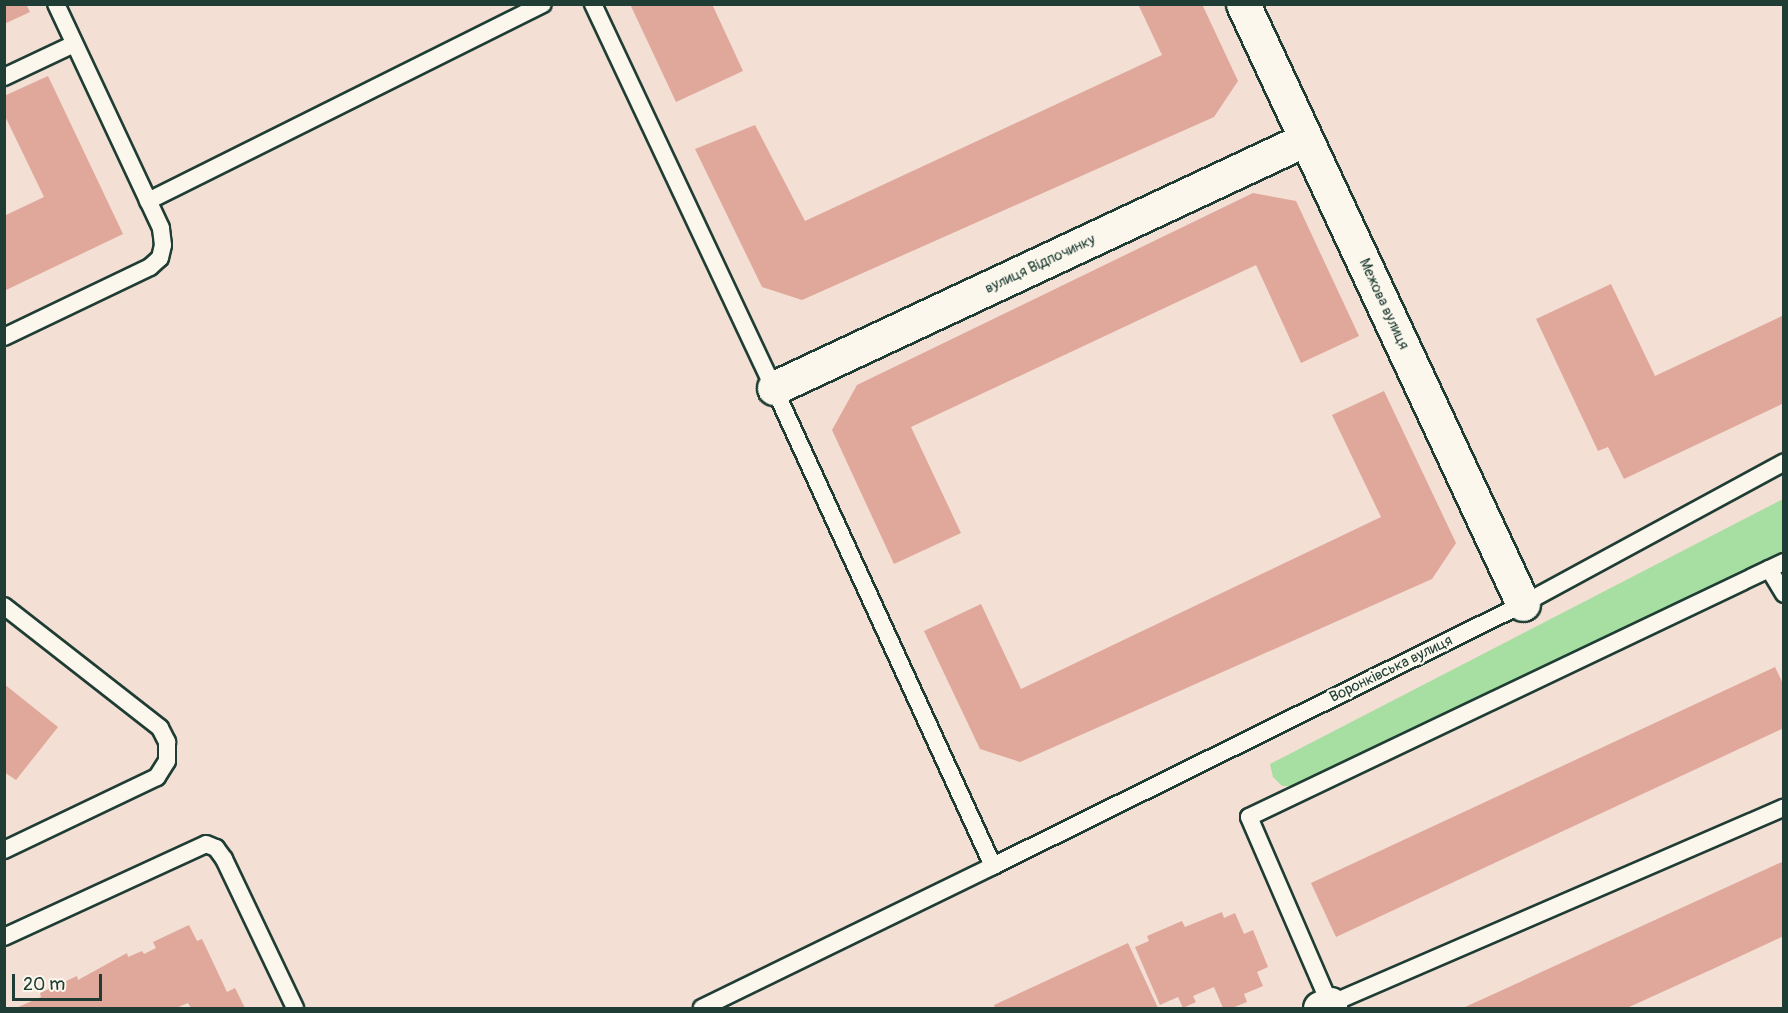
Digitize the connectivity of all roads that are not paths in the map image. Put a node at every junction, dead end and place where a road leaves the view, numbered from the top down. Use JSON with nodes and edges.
{"nodes":[{"id":1,"x":56,"y":4,"type":"edge"},
{"id":2,"x":543,"y":4,"type":"edge"},
{"id":3,"x":593,"y":4,"type":"edge"},
{"id":4,"x":1243,"y":4,"type":"edge"},
{"id":5,"x":74,"y":44,"type":"junction"},
{"id":6,"x":4,"y":77,"type":"edge"},
{"id":7,"x":1306,"y":139,"type":"junction"},
{"id":8,"x":148,"y":201,"type":"junction"},
{"id":9,"x":4,"y":337,"type":"edge"},
{"id":10,"x":774,"y":388,"type":"junction"},
{"id":11,"x":1784,"y":462,"type":"edge"},
{"id":12,"x":1776,"y":566,"type":"edge"},
{"id":13,"x":1784,"y":594,"type":"edge"},
{"id":14,"x":1523,"y":604,"type":"junction"},
{"id":15,"x":4,"y":606,"type":"edge"},
{"id":16,"x":1784,"y":808,"type":"edge"},
{"id":17,"x":4,"y":850,"type":"edge"},
{"id":18,"x":993,"y":866,"type":"junction"},
{"id":19,"x":4,"y":938,"type":"edge"},
{"id":20,"x":1325,"y":1006,"type":"edge"},
{"id":21,"x":295,"y":1008,"type":"edge"},
{"id":22,"x":702,"y":1008,"type":"edge"}],
"edges":[{"from":1,"to":5,"type":"lane"},
{"from":2,"to":8,"type":"lane"},
{"from":3,"to":10,"type":"lane"},
{"from":4,"to":7,"type":"street","name":"Межова вулиця"},
{"from":5,"to":6,"type":"lane"},
{"from":5,"to":8,"type":"lane"},
{"from":7,"to":10,"type":"street","name":"вулиця Відпочинку"},
{"from":7,"to":14,"type":"street","name":"Межова вулиця"},
{"from":8,"to":9,"type":"lane"},
{"from":10,"to":18,"type":"lane"},
{"from":11,"to":14,"type":"lane","name":"Воронківська вулиця"},
{"from":12,"to":13,"type":"lane"},
{"from":12,"to":20,"type":"lane"},
{"from":14,"to":18,"type":"lane","name":"Воронківська вулиця"},
{"from":15,"to":17,"type":"lane"},
{"from":16,"to":20,"type":"lane"},
{"from":18,"to":22,"type":"lane","name":"Воронківська вулиця"},
{"from":19,"to":21,"type":"lane"}]}
